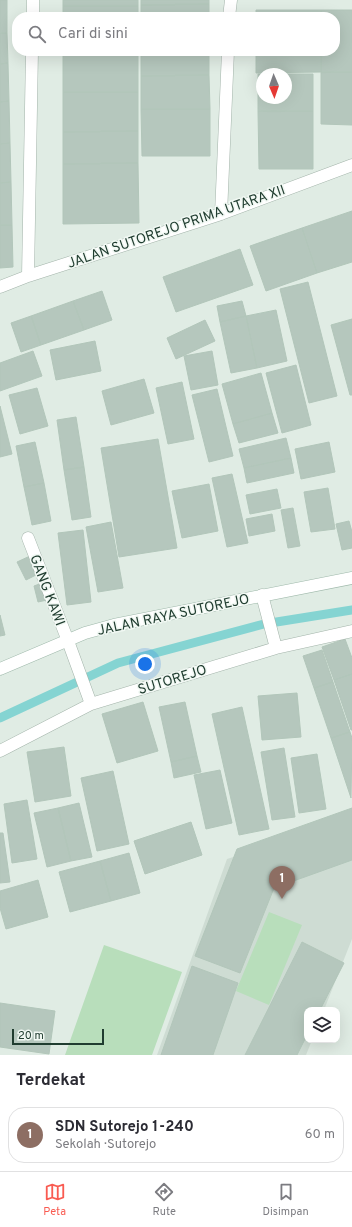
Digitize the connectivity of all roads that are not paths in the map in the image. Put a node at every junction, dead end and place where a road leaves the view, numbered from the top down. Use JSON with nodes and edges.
{"nodes":[{"id":1,"x":33,"y":0,"type":"edge"},
{"id":2,"x":231,"y":0,"type":"edge"},
{"id":3,"x":33,"y":12,"type":"edge"},
{"id":4,"x":230,"y":12,"type":"edge"},
{"id":5,"x":32,"y":56,"type":"edge"},
{"id":6,"x":228,"y":56,"type":"edge"},
{"id":7,"x":352,"y":165,"type":"edge"},
{"id":8,"x":221,"y":214,"type":"junction"},
{"id":9,"x":28,"y":276,"type":"junction"},
{"id":10,"x":0,"y":287,"type":"edge"},
{"id":11,"x":28,"y":538,"type":"dead end"},
{"id":12,"x":352,"y":578,"type":"edge"},
{"id":13,"x":262,"y":595,"type":"junction"},
{"id":14,"x":352,"y":631,"type":"edge"},
{"id":15,"x":68,"y":641,"type":"junction"},
{"id":16,"x":275,"y":643,"type":"junction"},
{"id":17,"x":0,"y":669,"type":"edge"},
{"id":18,"x":91,"y":701,"type":"junction"},
{"id":19,"x":0,"y":751,"type":"edge"}],
"edges":[{"from":1,"to":3,"type":"street"},
{"from":2,"to":4,"type":"street"},
{"from":5,"to":9,"type":"street"},
{"from":6,"to":8,"type":"street"},
{"from":7,"to":8,"type":"street","name":"JALAN SUTOREJO PRIMA UTARA XII"},
{"from":8,"to":9,"type":"street","name":"JALAN SUTOREJO PRIMA UTARA XII"},
{"from":9,"to":10,"type":"street","name":"JALAN SUTOREJO PRIMA UTARA XII"},
{"from":11,"to":15,"type":"street","name":"GANG KAWI"},
{"from":12,"to":13,"type":"street","name":"JALAN RAYA SUTOREJO"},
{"from":13,"to":15,"type":"street","name":"JALAN RAYA SUTOREJO"},
{"from":13,"to":16,"type":"street"},
{"from":14,"to":16,"type":"street","name":"SUTOREJO"},
{"from":15,"to":17,"type":"street","name":"JALAN RAYA SUTOREJO"},
{"from":15,"to":18,"type":"street","name":"GANG KAWI"},
{"from":16,"to":18,"type":"street","name":"SUTOREJO"},
{"from":18,"to":19,"type":"street","name":"SUTOREJO"}]}
